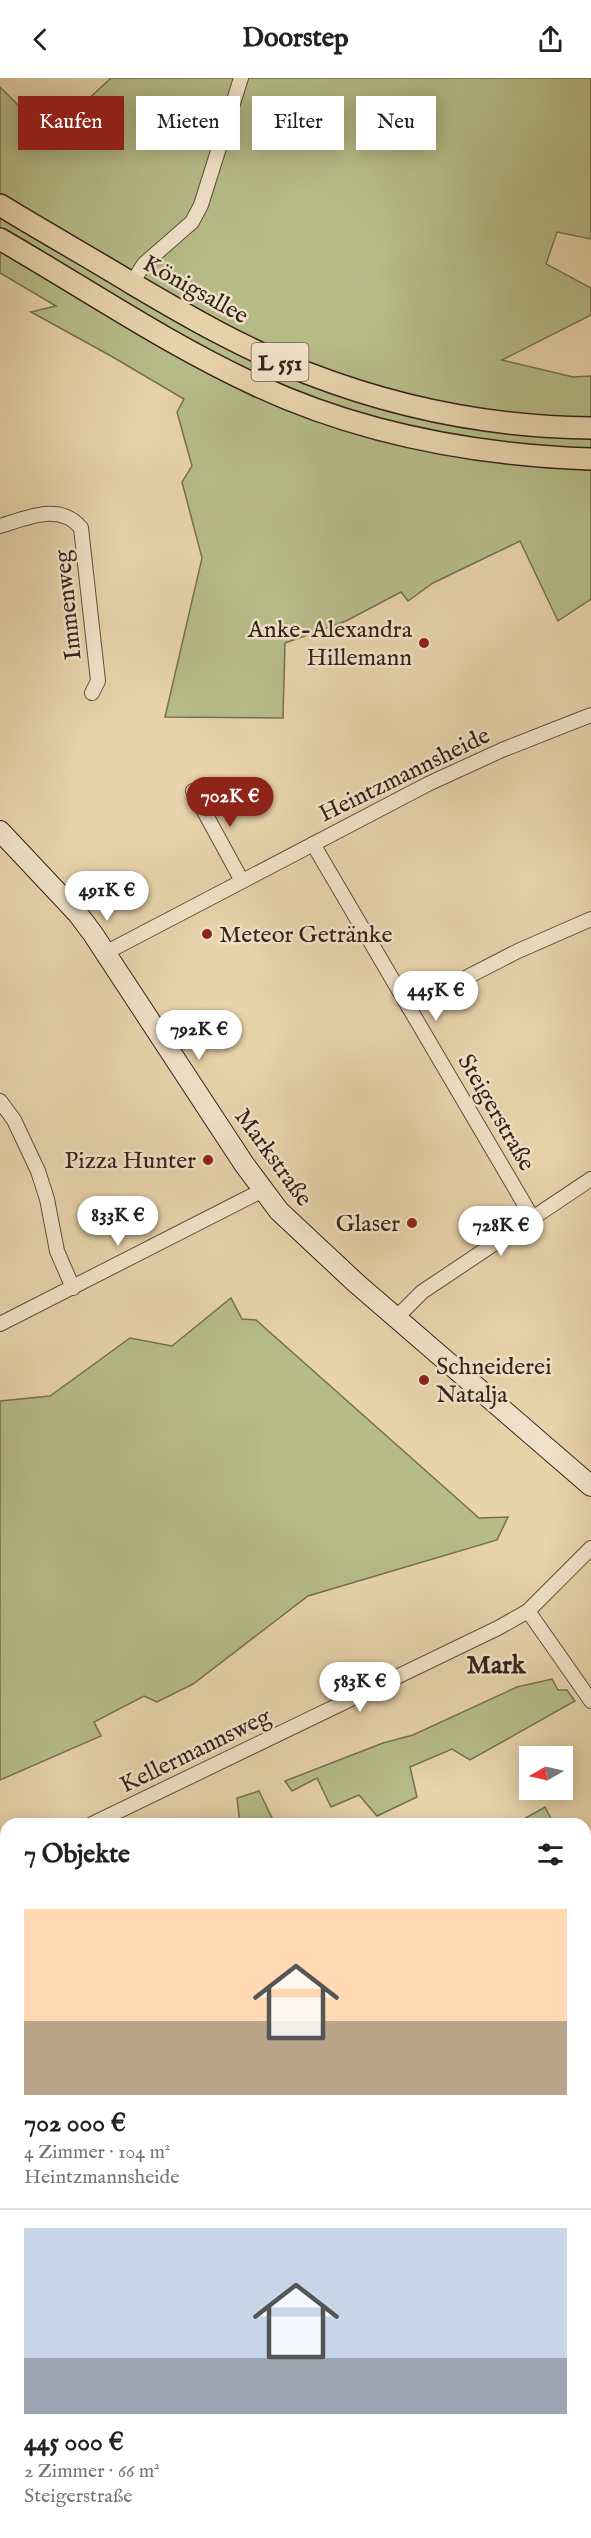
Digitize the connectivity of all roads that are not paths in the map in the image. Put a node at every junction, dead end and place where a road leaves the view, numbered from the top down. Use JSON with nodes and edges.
{"nodes":[{"id":1,"x":241,"y":78,"type":"edge"},
{"id":2,"x":0,"y":205,"type":"edge"},
{"id":3,"x":0,"y":239,"type":"edge"},
{"id":4,"x":132,"y":283,"type":"junction"},
{"id":5,"x":591,"y":428,"type":"edge"},
{"id":6,"x":591,"y":459,"type":"edge"},
{"id":7,"x":0,"y":526,"type":"edge"},
{"id":8,"x":92,"y":693,"type":"dead end"},
{"id":9,"x":591,"y":716,"type":"edge"},
{"id":10,"x":193,"y":790,"type":"dead end"},
{"id":11,"x":0,"y":831,"type":"edge"},
{"id":12,"x":313,"y":844,"type":"junction"},
{"id":13,"x":242,"y":881,"type":"junction"},
{"id":14,"x":591,"y":919,"type":"edge"},
{"id":15,"x":105,"y":953,"type":"junction"},
{"id":16,"x":409,"y":1007,"type":"junction"},
{"id":17,"x":0,"y":1101,"type":"edge"},
{"id":18,"x":591,"y":1179,"type":"edge"},
{"id":19,"x":263,"y":1190,"type":"junction"},
{"id":20,"x":532,"y":1216,"type":"junction"},
{"id":21,"x":73,"y":1288,"type":"junction"},
{"id":22,"x":397,"y":1317,"type":"junction"},
{"id":23,"x":0,"y":1324,"type":"edge"},
{"id":24,"x":591,"y":1486,"type":"edge"},
{"id":25,"x":591,"y":1548,"type":"edge"},
{"id":26,"x":528,"y":1611,"type":"junction"},
{"id":27,"x":591,"y":1701,"type":"edge"},
{"id":28,"x":104,"y":1818,"type":"edge"}],
"edges":[{"from":1,"to":4,"type":"street"},
{"from":2,"to":4,"type":"main road","name":"Königsallee","number":"L 551"},
{"from":3,"to":6,"type":"main road","number":"L 551"},
{"from":4,"to":5,"type":"main road","name":"Königsallee","number":"L 551"},
{"from":7,"to":8,"type":"street","name":"Immenweg"},
{"from":9,"to":12,"type":"street","name":"Heintzmannsheide"},
{"from":10,"to":13,"type":"street"},
{"from":11,"to":15,"type":"main road","name":"Markstraße"},
{"from":12,"to":13,"type":"street","name":"Heintzmannsheide"},
{"from":12,"to":16,"type":"street","name":"Steigerstraße"},
{"from":13,"to":15,"type":"street","name":"Heintzmannsheide"},
{"from":14,"to":16,"type":"street"},
{"from":15,"to":19,"type":"main road","name":"Markstraße"},
{"from":16,"to":20,"type":"street","name":"Steigerstraße"},
{"from":17,"to":21,"type":"street"},
{"from":18,"to":20,"type":"street"},
{"from":19,"to":21,"type":"street"},
{"from":19,"to":22,"type":"main road","name":"Markstraße"},
{"from":20,"to":22,"type":"street"},
{"from":21,"to":23,"type":"street"},
{"from":22,"to":24,"type":"main road","name":"Markstraße"},
{"from":25,"to":26,"type":"street","name":"Kellermannsweg"},
{"from":26,"to":27,"type":"street"},
{"from":26,"to":28,"type":"street","name":"Kellermannsweg"}]}
